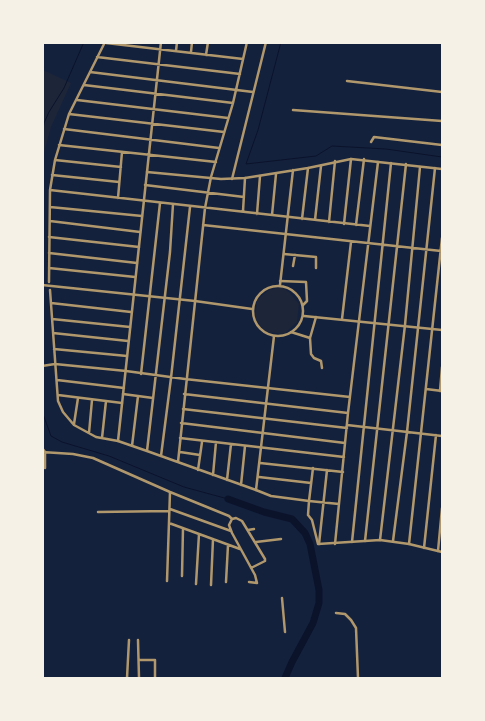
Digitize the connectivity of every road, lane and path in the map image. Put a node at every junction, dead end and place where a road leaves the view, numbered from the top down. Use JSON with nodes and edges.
{"nodes":[{"id":1,"x":161,"y":42,"type":"edge"},
{"id":2,"x":177,"y":42,"type":"edge"},
{"id":3,"x":192,"y":42,"type":"edge"},
{"id":4,"x":208,"y":42,"type":"edge"},
{"id":5,"x":241,"y":42,"type":"edge"},
{"id":6,"x":266,"y":42,"type":"edge"},
{"id":7,"x":105,"y":43,"type":"edge"},
{"id":8,"x":247,"y":43,"type":"edge"},
{"id":9,"x":160,"y":49,"type":"junction"},
{"id":10,"x":176,"y":51,"type":"junction"},
{"id":11,"x":191,"y":52,"type":"junction"},
{"id":12,"x":206,"y":55,"type":"junction"},
{"id":13,"x":97,"y":57,"type":"junction"},
{"id":14,"x":243,"y":59,"type":"junction"},
{"id":15,"x":159,"y":64,"type":"junction"},
{"id":16,"x":90,"y":72,"type":"junction"},
{"id":17,"x":240,"y":74,"type":"junction"},
{"id":18,"x":157,"y":80,"type":"junction"},
{"id":19,"x":347,"y":81,"type":"dead end"},
{"id":20,"x":84,"y":86,"type":"junction"},
{"id":21,"x":236,"y":89,"type":"junction"},
{"id":22,"x":253,"y":92,"type":"junction"},
{"id":23,"x":442,"y":92,"type":"edge"},
{"id":24,"x":156,"y":95,"type":"junction"},
{"id":25,"x":77,"y":100,"type":"junction"},
{"id":26,"x":233,"y":103,"type":"junction"},
{"id":27,"x":154,"y":110,"type":"junction"},
{"id":28,"x":293,"y":110,"type":"dead end"},
{"id":29,"x":69,"y":114,"type":"junction"},
{"id":30,"x":228,"y":118,"type":"junction"},
{"id":31,"x":442,"y":121,"type":"edge"},
{"id":32,"x":152,"y":124,"type":"junction"},
{"id":33,"x":64,"y":129,"type":"junction"},
{"id":34,"x":224,"y":132,"type":"junction"},
{"id":35,"x":150,"y":140,"type":"junction"},
{"id":36,"x":371,"y":142,"type":"dead end"},
{"id":37,"x":59,"y":145,"type":"junction"},
{"id":38,"x":442,"y":145,"type":"edge"},
{"id":39,"x":219,"y":148,"type":"junction"},
{"id":40,"x":122,"y":152,"type":"junction"},
{"id":41,"x":149,"y":155,"type":"junction"},
{"id":42,"x":351,"y":158,"type":"junction"},
{"id":43,"x":364,"y":159,"type":"junction"},
{"id":44,"x":55,"y":160,"type":"junction"},
{"id":45,"x":335,"y":161,"type":"junction"},
{"id":46,"x":216,"y":162,"type":"junction"},
{"id":47,"x":378,"y":162,"type":"junction"},
{"id":48,"x":391,"y":163,"type":"junction"},
{"id":49,"x":406,"y":164,"type":"junction"},
{"id":50,"x":320,"y":166,"type":"junction"},
{"id":51,"x":121,"y":167,"type":"junction"},
{"id":52,"x":420,"y":167,"type":"junction"},
{"id":53,"x":308,"y":168,"type":"junction"},
{"id":54,"x":435,"y":168,"type":"junction"},
{"id":55,"x":442,"y":169,"type":"edge"},
{"id":56,"x":293,"y":170,"type":"junction"},
{"id":57,"x":147,"y":172,"type":"junction"},
{"id":58,"x":52,"y":174,"type":"junction"},
{"id":59,"x":276,"y":174,"type":"junction"},
{"id":60,"x":260,"y":176,"type":"junction"},
{"id":61,"x":212,"y":178,"type":"junction"},
{"id":62,"x":246,"y":178,"type":"junction"},
{"id":63,"x":232,"y":179,"type":"junction"},
{"id":64,"x":119,"y":182,"type":"junction"},
{"id":65,"x":145,"y":186,"type":"junction"},
{"id":66,"x":50,"y":190,"type":"junction"},
{"id":67,"x":208,"y":192,"type":"junction"},
{"id":68,"x":244,"y":197,"type":"junction"},
{"id":69,"x":118,"y":198,"type":"junction"},
{"id":70,"x":144,"y":201,"type":"junction"},
{"id":71,"x":160,"y":203,"type":"junction"},
{"id":72,"x":173,"y":204,"type":"junction"},
{"id":73,"x":190,"y":206,"type":"junction"},
{"id":74,"x":50,"y":207,"type":"junction"},
{"id":75,"x":205,"y":208,"type":"junction"},
{"id":76,"x":242,"y":212,"type":"junction"},
{"id":77,"x":257,"y":214,"type":"junction"},
{"id":78,"x":272,"y":215,"type":"junction"},
{"id":79,"x":142,"y":216,"type":"junction"},
{"id":80,"x":288,"y":217,"type":"junction"},
{"id":81,"x":302,"y":219,"type":"junction"},
{"id":82,"x":315,"y":220,"type":"junction"},
{"id":83,"x":50,"y":221,"type":"junction"},
{"id":84,"x":329,"y":222,"type":"junction"},
{"id":85,"x":344,"y":224,"type":"junction"},
{"id":86,"x":203,"y":225,"type":"junction"},
{"id":87,"x":356,"y":225,"type":"junction"},
{"id":88,"x":370,"y":226,"type":"junction"},
{"id":89,"x":140,"y":232,"type":"junction"},
{"id":90,"x":286,"y":233,"type":"junction"},
{"id":91,"x":49,"y":237,"type":"junction"},
{"id":92,"x":442,"y":238,"type":"edge"},
{"id":93,"x":351,"y":242,"type":"junction"},
{"id":94,"x":369,"y":243,"type":"junction"},
{"id":95,"x":383,"y":245,"type":"junction"},
{"id":96,"x":398,"y":247,"type":"junction"},
{"id":97,"x":139,"y":248,"type":"junction"},
{"id":98,"x":412,"y":248,"type":"junction"},
{"id":99,"x":426,"y":250,"type":"junction"},
{"id":100,"x":442,"y":251,"type":"edge"},
{"id":101,"x":49,"y":253,"type":"junction"},
{"id":102,"x":284,"y":254,"type":"junction"},
{"id":103,"x":295,"y":255,"type":"junction"},
{"id":104,"x":137,"y":263,"type":"junction"},
{"id":105,"x":294,"y":266,"type":"dead end"},
{"id":106,"x":49,"y":268,"type":"junction"},
{"id":107,"x":316,"y":268,"type":"dead end"},
{"id":108,"x":135,"y":277,"type":"junction"},
{"id":109,"x":49,"y":282,"type":"dead end"},
{"id":110,"x":280,"y":283,"type":"junction"},
{"id":111,"x":42,"y":285,"type":"edge"},
{"id":112,"x":50,"y":290,"type":"dead end"},
{"id":113,"x":133,"y":295,"type":"junction"},
{"id":114,"x":150,"y":297,"type":"junction"},
{"id":115,"x":164,"y":298,"type":"junction"},
{"id":116,"x":179,"y":300,"type":"junction"},
{"id":117,"x":195,"y":301,"type":"junction"},
{"id":118,"x":51,"y":302,"type":"junction"},
{"id":119,"x":303,"y":305,"type":"junction"},
{"id":120,"x":252,"y":309,"type":"junction"},
{"id":121,"x":132,"y":312,"type":"junction"},
{"id":122,"x":304,"y":316,"type":"junction"},
{"id":123,"x":316,"y":317,"type":"junction"},
{"id":124,"x":52,"y":319,"type":"junction"},
{"id":125,"x":342,"y":319,"type":"junction"},
{"id":126,"x":360,"y":321,"type":"junction"},
{"id":127,"x":374,"y":322,"type":"junction"},
{"id":128,"x":389,"y":324,"type":"junction"},
{"id":129,"x":405,"y":325,"type":"junction"},
{"id":130,"x":130,"y":327,"type":"junction"},
{"id":131,"x":418,"y":327,"type":"junction"},
{"id":132,"x":432,"y":329,"type":"junction"},
{"id":133,"x":442,"y":330,"type":"edge"},
{"id":134,"x":291,"y":332,"type":"junction"},
{"id":135,"x":53,"y":333,"type":"junction"},
{"id":136,"x":274,"y":336,"type":"junction"},
{"id":137,"x":310,"y":338,"type":"junction"},
{"id":138,"x":128,"y":341,"type":"junction"},
{"id":139,"x":54,"y":350,"type":"junction"},
{"id":140,"x":126,"y":356,"type":"junction"},
{"id":141,"x":55,"y":364,"type":"junction"},
{"id":142,"x":43,"y":366,"type":"edge"},
{"id":143,"x":442,"y":367,"type":"edge"},
{"id":144,"x":322,"y":368,"type":"dead end"},
{"id":145,"x":126,"y":372,"type":"junction"},
{"id":146,"x":142,"y":374,"type":"junction"},
{"id":147,"x":156,"y":376,"type":"junction"},
{"id":148,"x":171,"y":378,"type":"junction"},
{"id":149,"x":57,"y":380,"type":"junction"},
{"id":150,"x":185,"y":380,"type":"junction"},
{"id":151,"x":124,"y":388,"type":"junction"},
{"id":152,"x":267,"y":388,"type":"junction"},
{"id":153,"x":426,"y":389,"type":"junction"},
{"id":154,"x":441,"y":391,"type":"edge"},
{"id":155,"x":123,"y":394,"type":"junction"},
{"id":156,"x":184,"y":394,"type":"junction"},
{"id":157,"x":58,"y":395,"type":"junction"},
{"id":158,"x":138,"y":396,"type":"junction"},
{"id":159,"x":350,"y":397,"type":"junction"},
{"id":160,"x":78,"y":398,"type":"junction"},
{"id":161,"x":153,"y":398,"type":"junction"},
{"id":162,"x":92,"y":400,"type":"junction"},
{"id":163,"x":106,"y":401,"type":"junction"},
{"id":164,"x":122,"y":403,"type":"junction"},
{"id":165,"x":266,"y":404,"type":"junction"},
{"id":166,"x":183,"y":409,"type":"junction"},
{"id":167,"x":348,"y":413,"type":"junction"},
{"id":168,"x":265,"y":419,"type":"junction"},
{"id":169,"x":181,"y":423,"type":"junction"},
{"id":170,"x":74,"y":425,"type":"junction"},
{"id":171,"x":347,"y":426,"type":"junction"},
{"id":172,"x":364,"y":427,"type":"junction"},
{"id":173,"x":378,"y":428,"type":"junction"},
{"id":174,"x":391,"y":430,"type":"junction"},
{"id":175,"x":407,"y":432,"type":"junction"},
{"id":176,"x":89,"y":433,"type":"junction"},
{"id":177,"x":263,"y":433,"type":"junction"},
{"id":178,"x":422,"y":433,"type":"junction"},
{"id":179,"x":436,"y":435,"type":"junction"},
{"id":180,"x":442,"y":436,"type":"edge"},
{"id":181,"x":102,"y":438,"type":"junction"},
{"id":182,"x":180,"y":438,"type":"junction"},
{"id":183,"x":118,"y":441,"type":"junction"},
{"id":184,"x":202,"y":441,"type":"junction"},
{"id":185,"x":216,"y":442,"type":"junction"},
{"id":186,"x":345,"y":443,"type":"junction"},
{"id":187,"x":231,"y":444,"type":"junction"},
{"id":188,"x":132,"y":446,"type":"junction"},
{"id":189,"x":246,"y":446,"type":"junction"},
{"id":190,"x":42,"y":448,"type":"edge"},
{"id":191,"x":262,"y":448,"type":"junction"},
{"id":192,"x":148,"y":451,"type":"junction"},
{"id":193,"x":44,"y":452,"type":"edge"},
{"id":194,"x":179,"y":452,"type":"junction"},
{"id":195,"x":200,"y":454,"type":"junction"},
{"id":196,"x":161,"y":456,"type":"junction"},
{"id":197,"x":344,"y":457,"type":"junction"},
{"id":198,"x":178,"y":462,"type":"junction"},
{"id":199,"x":260,"y":463,"type":"junction"},
{"id":200,"x":45,"y":468,"type":"dead end"},
{"id":201,"x":313,"y":468,"type":"junction"},
{"id":202,"x":198,"y":470,"type":"junction"},
{"id":203,"x":327,"y":470,"type":"junction"},
{"id":204,"x":342,"y":472,"type":"junction"},
{"id":205,"x":213,"y":475,"type":"junction"},
{"id":206,"x":258,"y":477,"type":"junction"},
{"id":207,"x":227,"y":480,"type":"junction"},
{"id":208,"x":311,"y":483,"type":"junction"},
{"id":209,"x":241,"y":484,"type":"junction"},
{"id":210,"x":256,"y":490,"type":"junction"},
{"id":211,"x":170,"y":492,"type":"junction"},
{"id":212,"x":309,"y":501,"type":"junction"},
{"id":213,"x":323,"y":503,"type":"junction"},
{"id":214,"x":339,"y":504,"type":"junction"},
{"id":215,"x":442,"y":508,"type":"edge"},
{"id":216,"x":170,"y":510,"type":"junction"},
{"id":217,"x":98,"y":512,"type":"dead end"},
{"id":218,"x":232,"y":519,"type":"junction"},
{"id":219,"x":169,"y":523,"type":"junction"},
{"id":220,"x":183,"y":528,"type":"junction"},
{"id":221,"x":254,"y":529,"type":"dead end"},
{"id":222,"x":248,"y":530,"type":"junction"},
{"id":223,"x":232,"y":531,"type":"junction"},
{"id":224,"x":199,"y":534,"type":"junction"},
{"id":225,"x":213,"y":539,"type":"junction"},
{"id":226,"x":281,"y":539,"type":"dead end"},
{"id":227,"x":380,"y":540,"type":"junction"},
{"id":228,"x":365,"y":541,"type":"junction"},
{"id":229,"x":394,"y":541,"type":"junction"},
{"id":230,"x":256,"y":542,"type":"junction"},
{"id":231,"x":352,"y":542,"type":"junction"},
{"id":232,"x":319,"y":544,"type":"junction"},
{"id":233,"x":335,"y":544,"type":"junction"},
{"id":234,"x":409,"y":544,"type":"junction"},
{"id":235,"x":228,"y":545,"type":"junction"},
{"id":236,"x":424,"y":548,"type":"junction"},
{"id":237,"x":240,"y":549,"type":"junction"},
{"id":238,"x":438,"y":551,"type":"junction"},
{"id":239,"x":442,"y":552,"type":"edge"},
{"id":240,"x":251,"y":568,"type":"junction"},
{"id":241,"x":182,"y":576,"type":"dead end"},
{"id":242,"x":167,"y":581,"type":"dead end"},
{"id":243,"x":226,"y":582,"type":"dead end"},
{"id":244,"x":249,"y":582,"type":"dead end"},
{"id":245,"x":196,"y":584,"type":"dead end"},
{"id":246,"x":211,"y":585,"type":"dead end"},
{"id":247,"x":282,"y":598,"type":"dead end"},
{"id":248,"x":336,"y":613,"type":"dead end"},
{"id":249,"x":285,"y":632,"type":"dead end"},
{"id":250,"x":129,"y":640,"type":"dead end"},
{"id":251,"x":138,"y":640,"type":"dead end"},
{"id":252,"x":140,"y":660,"type":"junction"},
{"id":253,"x":127,"y":678,"type":"edge"},
{"id":254,"x":139,"y":678,"type":"edge"},
{"id":255,"x":156,"y":678,"type":"edge"},
{"id":256,"x":358,"y":678,"type":"edge"}],
"edges":[{"from":1,"to":9,"type":"street"},
{"from":2,"to":10,"type":"street"},
{"from":3,"to":11,"type":"street"},
{"from":4,"to":12,"type":"street"},
{"from":5,"to":8,"type":"street"},
{"from":6,"to":22,"type":"street"},
{"from":7,"to":9,"type":"street"},
{"from":7,"to":13,"type":"street"},
{"from":8,"to":14,"type":"street"},
{"from":9,"to":10,"type":"street"},
{"from":9,"to":15,"type":"street"},
{"from":10,"to":11,"type":"street"},
{"from":11,"to":12,"type":"street"},
{"from":12,"to":14,"type":"street"},
{"from":13,"to":15,"type":"street"},
{"from":13,"to":16,"type":"street"},
{"from":14,"to":17,"type":"street"},
{"from":15,"to":17,"type":"street"},
{"from":15,"to":18,"type":"street"},
{"from":16,"to":18,"type":"street"},
{"from":16,"to":20,"type":"street"},
{"from":17,"to":21,"type":"street"},
{"from":18,"to":21,"type":"street"},
{"from":18,"to":24,"type":"street"},
{"from":19,"to":23,"type":"street"},
{"from":20,"to":24,"type":"street"},
{"from":20,"to":25,"type":"street"},
{"from":21,"to":22,"type":"street"},
{"from":21,"to":26,"type":"street"},
{"from":22,"to":63,"type":"street"},
{"from":24,"to":26,"type":"street"},
{"from":24,"to":27,"type":"street"},
{"from":25,"to":27,"type":"street"},
{"from":25,"to":29,"type":"street"},
{"from":26,"to":30,"type":"street"},
{"from":27,"to":30,"type":"street"},
{"from":27,"to":32,"type":"street"},
{"from":28,"to":31,"type":"street"},
{"from":29,"to":32,"type":"street"},
{"from":29,"to":33,"type":"street"},
{"from":30,"to":34,"type":"street"},
{"from":32,"to":34,"type":"street"},
{"from":32,"to":35,"type":"street"},
{"from":33,"to":35,"type":"street"},
{"from":33,"to":37,"type":"street"},
{"from":34,"to":39,"type":"street"},
{"from":35,"to":39,"type":"street"},
{"from":35,"to":41,"type":"street"},
{"from":36,"to":38,"type":"street"},
{"from":37,"to":40,"type":"street"},
{"from":37,"to":44,"type":"street"},
{"from":39,"to":46,"type":"street"},
{"from":40,"to":41,"type":"street"},
{"from":40,"to":51,"type":"street"},
{"from":41,"to":46,"type":"street"},
{"from":41,"to":57,"type":"street"},
{"from":42,"to":43,"type":"street"},
{"from":42,"to":45,"type":"street"},
{"from":42,"to":85,"type":"street"},
{"from":43,"to":47,"type":"street"},
{"from":43,"to":87,"type":"street"},
{"from":44,"to":51,"type":"street"},
{"from":44,"to":58,"type":"street"},
{"from":45,"to":50,"type":"street"},
{"from":45,"to":84,"type":"street"},
{"from":46,"to":61,"type":"street"},
{"from":47,"to":48,"type":"street"},
{"from":47,"to":88,"type":"street"},
{"from":48,"to":49,"type":"street"},
{"from":48,"to":95,"type":"street"},
{"from":49,"to":52,"type":"street"},
{"from":49,"to":96,"type":"street"},
{"from":50,"to":53,"type":"street"},
{"from":50,"to":82,"type":"street"},
{"from":51,"to":64,"type":"street"},
{"from":52,"to":54,"type":"street"},
{"from":52,"to":98,"type":"street"},
{"from":53,"to":56,"type":"street"},
{"from":53,"to":81,"type":"street"},
{"from":54,"to":55,"type":"street"},
{"from":54,"to":99,"type":"street"},
{"from":56,"to":59,"type":"street"},
{"from":56,"to":80,"type":"street"},
{"from":57,"to":61,"type":"street"},
{"from":57,"to":65,"type":"street"},
{"from":58,"to":64,"type":"street"},
{"from":58,"to":66,"type":"street"},
{"from":59,"to":60,"type":"street"},
{"from":59,"to":78,"type":"street"},
{"from":60,"to":62,"type":"street"},
{"from":60,"to":77,"type":"street"},
{"from":61,"to":63,"type":"street"},
{"from":61,"to":67,"type":"street"},
{"from":62,"to":63,"type":"street"},
{"from":62,"to":68,"type":"street"},
{"from":64,"to":69,"type":"street"},
{"from":65,"to":67,"type":"street"},
{"from":65,"to":70,"type":"street"},
{"from":66,"to":69,"type":"street"},
{"from":66,"to":74,"type":"street"},
{"from":67,"to":68,"type":"street"},
{"from":67,"to":75,"type":"street"},
{"from":68,"to":76,"type":"street"},
{"from":69,"to":70,"type":"street"},
{"from":70,"to":71,"type":"street"},
{"from":70,"to":79,"type":"street"},
{"from":71,"to":72,"type":"street"},
{"from":71,"to":114,"type":"street"},
{"from":72,"to":73,"type":"street"},
{"from":72,"to":115,"type":"street"},
{"from":73,"to":75,"type":"street"},
{"from":73,"to":116,"type":"street"},
{"from":74,"to":79,"type":"street"},
{"from":74,"to":83,"type":"street"},
{"from":75,"to":76,"type":"street"},
{"from":75,"to":86,"type":"street"},
{"from":76,"to":77,"type":"street"},
{"from":77,"to":78,"type":"street"},
{"from":78,"to":80,"type":"street"},
{"from":79,"to":89,"type":"street"},
{"from":80,"to":81,"type":"street"},
{"from":80,"to":90,"type":"street"},
{"from":81,"to":82,"type":"street"},
{"from":82,"to":84,"type":"street"},
{"from":83,"to":89,"type":"street"},
{"from":83,"to":91,"type":"street"},
{"from":84,"to":85,"type":"street"},
{"from":85,"to":87,"type":"street"},
{"from":86,"to":90,"type":"street"},
{"from":86,"to":117,"type":"street"},
{"from":87,"to":88,"type":"street"},
{"from":88,"to":94,"type":"street"},
{"from":89,"to":97,"type":"street"},
{"from":90,"to":93,"type":"street"},
{"from":90,"to":102,"type":"street"},
{"from":91,"to":97,"type":"street"},
{"from":91,"to":101,"type":"street"},
{"from":92,"to":100,"type":"street"},
{"from":93,"to":94,"type":"street"},
{"from":93,"to":125,"type":"street"},
{"from":94,"to":95,"type":"street"},
{"from":94,"to":126,"type":"street"},
{"from":95,"to":96,"type":"street"},
{"from":95,"to":127,"type":"street"},
{"from":96,"to":98,"type":"street"},
{"from":96,"to":128,"type":"street"},
{"from":97,"to":104,"type":"street"},
{"from":98,"to":99,"type":"street"},
{"from":98,"to":129,"type":"street"},
{"from":99,"to":100,"type":"street"},
{"from":99,"to":131,"type":"street"},
{"from":100,"to":132,"type":"street"},
{"from":101,"to":104,"type":"street"},
{"from":101,"to":106,"type":"street"},
{"from":102,"to":103,"type":"street"},
{"from":102,"to":110,"type":"street"},
{"from":103,"to":105,"type":"street"},
{"from":103,"to":107,"type":"street"},
{"from":104,"to":108,"type":"street"},
{"from":106,"to":108,"type":"street"},
{"from":106,"to":109,"type":"street"},
{"from":108,"to":113,"type":"street"},
{"from":110,"to":119,"type":"street"},
{"from":110,"to":119,"type":"street"},
{"from":110,"to":120,"type":"street"},
{"from":111,"to":113,"type":"street"},
{"from":112,"to":118,"type":"street"},
{"from":113,"to":114,"type":"street"},
{"from":113,"to":121,"type":"street"},
{"from":114,"to":115,"type":"street"},
{"from":114,"to":146,"type":"street"},
{"from":115,"to":116,"type":"street"},
{"from":115,"to":147,"type":"street"},
{"from":116,"to":117,"type":"street"},
{"from":116,"to":148,"type":"street"},
{"from":117,"to":120,"type":"street"},
{"from":117,"to":150,"type":"street"},
{"from":118,"to":121,"type":"street"},
{"from":118,"to":124,"type":"street"},
{"from":119,"to":122,"type":"street"},
{"from":120,"to":136,"type":"street"},
{"from":121,"to":130,"type":"street"},
{"from":122,"to":123,"type":"street"},
{"from":122,"to":134,"type":"street"},
{"from":123,"to":125,"type":"street"},
{"from":123,"to":137,"type":"street"},
{"from":124,"to":130,"type":"street"},
{"from":124,"to":135,"type":"street"},
{"from":125,"to":126,"type":"street"},
{"from":126,"to":127,"type":"street"},
{"from":126,"to":159,"type":"street"},
{"from":127,"to":128,"type":"street"},
{"from":127,"to":172,"type":"street"},
{"from":128,"to":129,"type":"street"},
{"from":128,"to":173,"type":"street"},
{"from":129,"to":131,"type":"street"},
{"from":129,"to":174,"type":"street"},
{"from":130,"to":138,"type":"street"},
{"from":131,"to":132,"type":"street"},
{"from":131,"to":175,"type":"street"},
{"from":132,"to":133,"type":"street"},
{"from":132,"to":153,"type":"street"},
{"from":134,"to":136,"type":"street"},
{"from":134,"to":137,"type":"street"},
{"from":135,"to":138,"type":"street"},
{"from":135,"to":139,"type":"street"},
{"from":136,"to":152,"type":"street"},
{"from":137,"to":144,"type":"street"},
{"from":138,"to":140,"type":"street"},
{"from":139,"to":140,"type":"street"},
{"from":139,"to":141,"type":"street"},
{"from":140,"to":145,"type":"street"},
{"from":141,"to":142,"type":"street"},
{"from":141,"to":145,"type":"street"},
{"from":141,"to":149,"type":"street"},
{"from":143,"to":154,"type":"street"},
{"from":145,"to":146,"type":"street"},
{"from":145,"to":151,"type":"street"},
{"from":146,"to":147,"type":"street"},
{"from":147,"to":148,"type":"street"},
{"from":147,"to":161,"type":"street"},
{"from":148,"to":150,"type":"street"},
{"from":148,"to":196,"type":"street"},
{"from":149,"to":151,"type":"street"},
{"from":149,"to":157,"type":"street"},
{"from":150,"to":152,"type":"street"},
{"from":150,"to":156,"type":"street"},
{"from":151,"to":155,"type":"street"},
{"from":152,"to":159,"type":"street"},
{"from":152,"to":165,"type":"street"},
{"from":153,"to":154,"type":"street"},
{"from":153,"to":178,"type":"street"},
{"from":155,"to":158,"type":"street"},
{"from":155,"to":164,"type":"street"},
{"from":156,"to":165,"type":"street"},
{"from":156,"to":166,"type":"street"},
{"from":157,"to":160,"type":"street"},
{"from":157,"to":170,"type":"street"},
{"from":158,"to":161,"type":"street"},
{"from":158,"to":188,"type":"street"},
{"from":159,"to":167,"type":"street"},
{"from":160,"to":162,"type":"street"},
{"from":160,"to":170,"type":"street"},
{"from":161,"to":192,"type":"street"},
{"from":162,"to":163,"type":"street"},
{"from":162,"to":176,"type":"street"},
{"from":163,"to":164,"type":"street"},
{"from":163,"to":181,"type":"street"},
{"from":164,"to":183,"type":"street"},
{"from":165,"to":167,"type":"street"},
{"from":165,"to":168,"type":"street"},
{"from":166,"to":168,"type":"street"},
{"from":166,"to":169,"type":"street"},
{"from":167,"to":171,"type":"street"},
{"from":168,"to":171,"type":"street"},
{"from":168,"to":177,"type":"street"},
{"from":169,"to":177,"type":"street"},
{"from":169,"to":182,"type":"street"},
{"from":170,"to":176,"type":"street"},
{"from":171,"to":172,"type":"street"},
{"from":171,"to":186,"type":"street"},
{"from":172,"to":173,"type":"street"},
{"from":172,"to":231,"type":"street"},
{"from":173,"to":174,"type":"street"},
{"from":173,"to":228,"type":"street"},
{"from":174,"to":175,"type":"street"},
{"from":174,"to":227,"type":"street"},
{"from":175,"to":178,"type":"street"},
{"from":175,"to":229,"type":"street"},
{"from":176,"to":181,"type":"street"},
{"from":177,"to":186,"type":"street"},
{"from":177,"to":191,"type":"street"},
{"from":178,"to":179,"type":"street"},
{"from":178,"to":234,"type":"street"},
{"from":179,"to":180,"type":"street"},
{"from":179,"to":236,"type":"street"},
{"from":181,"to":183,"type":"street"},
{"from":182,"to":184,"type":"street"},
{"from":182,"to":194,"type":"street"},
{"from":183,"to":188,"type":"street"},
{"from":184,"to":185,"type":"street"},
{"from":184,"to":195,"type":"street"},
{"from":185,"to":187,"type":"street"},
{"from":185,"to":205,"type":"street"},
{"from":186,"to":197,"type":"street"},
{"from":187,"to":189,"type":"street"},
{"from":187,"to":207,"type":"street"},
{"from":188,"to":192,"type":"street"},
{"from":189,"to":191,"type":"street"},
{"from":189,"to":209,"type":"street"},
{"from":190,"to":193,"type":"street"},
{"from":191,"to":197,"type":"street"},
{"from":191,"to":199,"type":"street"},
{"from":192,"to":196,"type":"street"},
{"from":193,"to":200,"type":"street"},
{"from":193,"to":211,"type":"street"},
{"from":194,"to":195,"type":"street"},
{"from":194,"to":198,"type":"street"},
{"from":195,"to":202,"type":"street"},
{"from":196,"to":198,"type":"street"},
{"from":197,"to":204,"type":"street"},
{"from":198,"to":202,"type":"street"},
{"from":199,"to":201,"type":"street"},
{"from":199,"to":206,"type":"street"},
{"from":201,"to":203,"type":"street"},
{"from":201,"to":208,"type":"street"},
{"from":202,"to":205,"type":"street"},
{"from":203,"to":204,"type":"street"},
{"from":203,"to":213,"type":"street"},
{"from":204,"to":214,"type":"street"},
{"from":205,"to":207,"type":"street"},
{"from":206,"to":208,"type":"street"},
{"from":206,"to":210,"type":"street"},
{"from":207,"to":209,"type":"street"},
{"from":208,"to":212,"type":"street"},
{"from":209,"to":210,"type":"street"},
{"from":210,"to":212,"type":"street"},
{"from":211,"to":216,"type":"street"},
{"from":211,"to":218,"type":"street"},
{"from":212,"to":213,"type":"street"},
{"from":212,"to":232,"type":"street"},
{"from":213,"to":214,"type":"street"},
{"from":213,"to":232,"type":"street"},
{"from":214,"to":233,"type":"street"},
{"from":215,"to":238,"type":"street"},
{"from":216,"to":217,"type":"street"},
{"from":216,"to":219,"type":"street"},
{"from":216,"to":223,"type":"street"},
{"from":218,"to":222,"type":"street"},
{"from":218,"to":223,"type":"street"},
{"from":219,"to":220,"type":"street"},
{"from":219,"to":242,"type":"street"},
{"from":220,"to":224,"type":"street"},
{"from":220,"to":241,"type":"street"},
{"from":221,"to":222,"type":"street"},
{"from":222,"to":230,"type":"street"},
{"from":223,"to":237,"type":"street"},
{"from":224,"to":225,"type":"street"},
{"from":224,"to":245,"type":"street"},
{"from":225,"to":235,"type":"street"},
{"from":225,"to":246,"type":"street"},
{"from":226,"to":230,"type":"street"},
{"from":227,"to":228,"type":"street"},
{"from":227,"to":229,"type":"street"},
{"from":228,"to":231,"type":"street"},
{"from":229,"to":234,"type":"street"},
{"from":230,"to":240,"type":"street"},
{"from":231,"to":233,"type":"street"},
{"from":232,"to":233,"type":"street"},
{"from":234,"to":236,"type":"street"},
{"from":235,"to":237,"type":"street"},
{"from":235,"to":243,"type":"street"},
{"from":236,"to":238,"type":"street"},
{"from":237,"to":240,"type":"street"},
{"from":238,"to":239,"type":"street"},
{"from":240,"to":244,"type":"street"},
{"from":247,"to":249,"type":"street"},
{"from":248,"to":256,"type":"street"},
{"from":250,"to":253,"type":"street"},
{"from":251,"to":252,"type":"street"},
{"from":252,"to":254,"type":"street"},
{"from":252,"to":255,"type":"street"}]}
